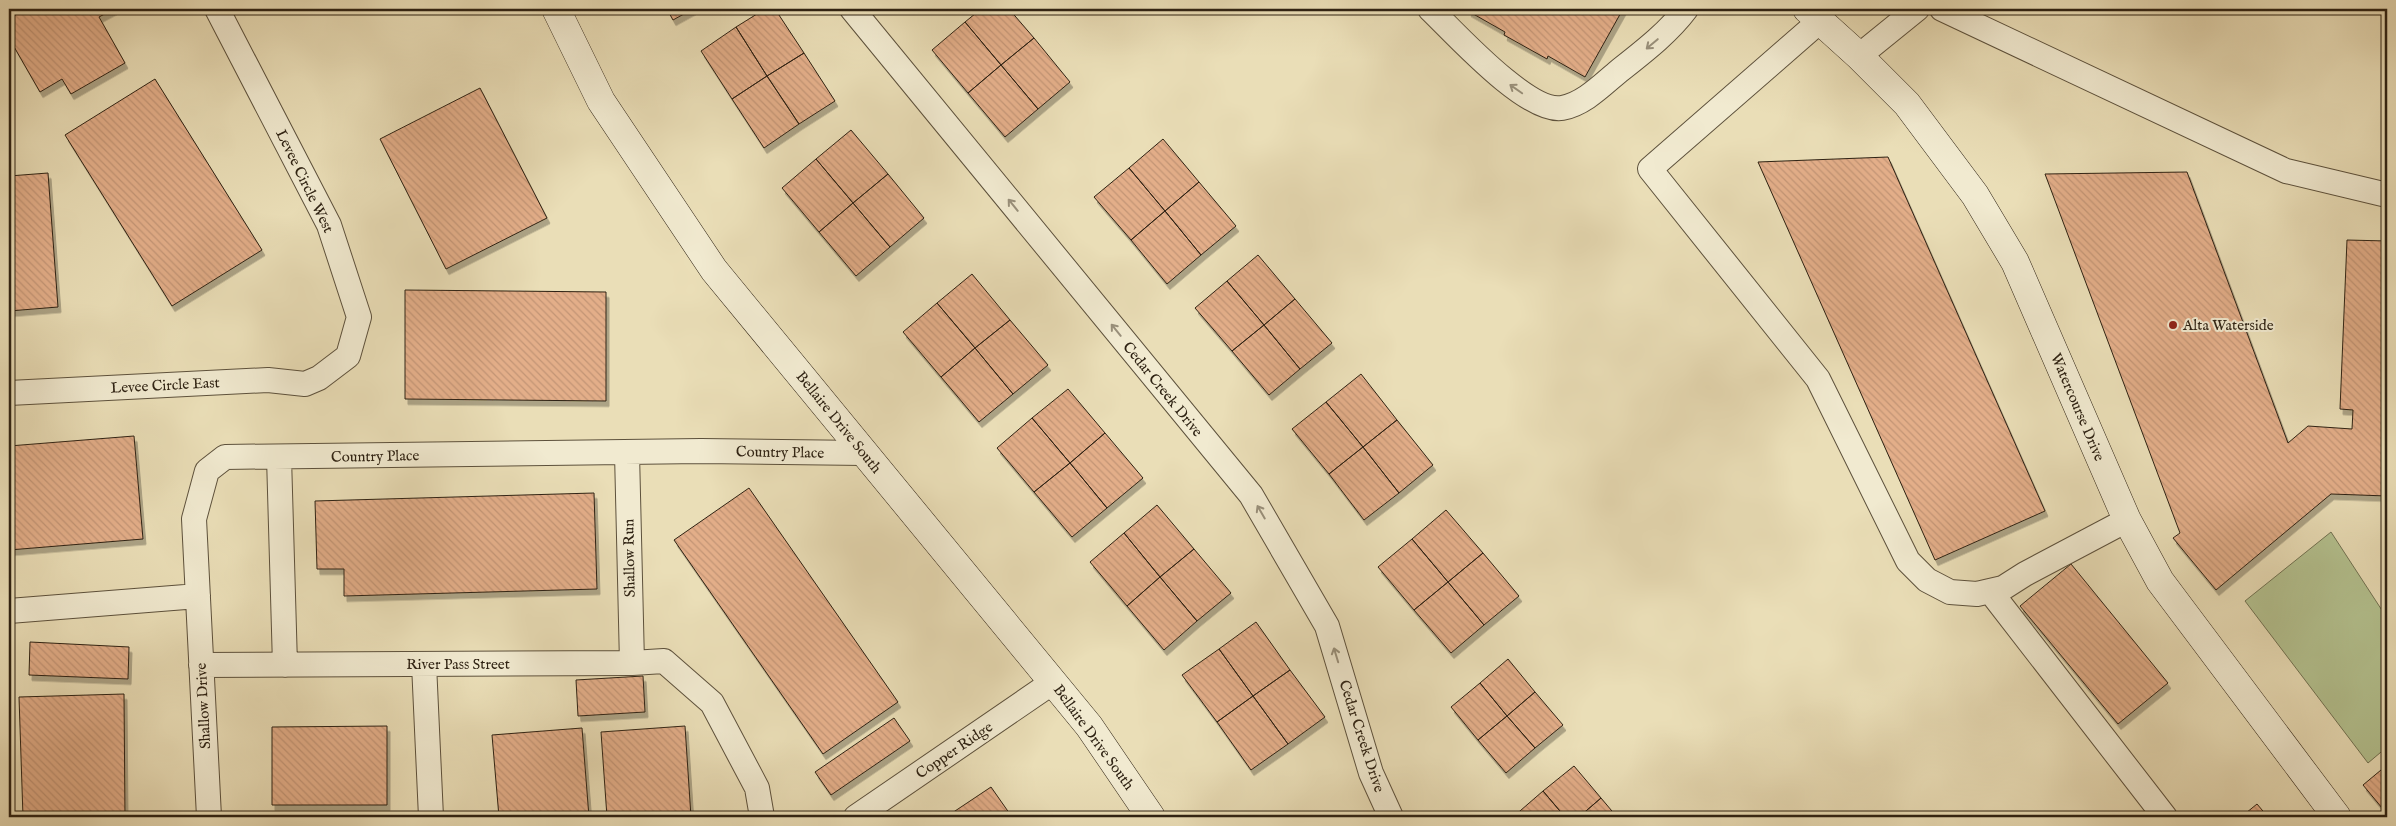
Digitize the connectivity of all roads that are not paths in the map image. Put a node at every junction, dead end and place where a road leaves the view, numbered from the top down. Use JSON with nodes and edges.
{"nodes":[{"id":1,"x":217,"y":9,"type":"edge"},
{"id":2,"x":556,"y":9,"type":"edge"},
{"id":3,"x":852,"y":9,"type":"edge"},
{"id":4,"x":1430,"y":9,"type":"edge"},
{"id":5,"x":1686,"y":9,"type":"edge"},
{"id":6,"x":1917,"y":9,"type":"edge"},
{"id":7,"x":1942,"y":9,"type":"edge"},
{"id":8,"x":1814,"y":15,"type":"edge"},
{"id":9,"x":1859,"y":56,"type":"junction"},
{"id":10,"x":2387,"y":195,"type":"edge"},
{"id":11,"x":319,"y":378,"type":"joint"},
{"id":12,"x":9,"y":393,"type":"edge"},
{"id":13,"x":627,"y":453,"type":"junction"},
{"id":14,"x":864,"y":453,"type":"junction"},
{"id":15,"x":279,"y":457,"type":"junction"},
{"id":16,"x":2127,"y":520,"type":"junction"},
{"id":17,"x":1990,"y":591,"type":"junction"},
{"id":18,"x":198,"y":596,"type":"junction"},
{"id":19,"x":9,"y":611,"type":"edge"},
{"id":20,"x":632,"y":663,"type":"junction"},
{"id":21,"x":424,"y":664,"type":"junction"},
{"id":22,"x":201,"y":665,"type":"junction"},
{"id":23,"x":285,"y":665,"type":"junction"},
{"id":24,"x":1053,"y":682,"type":"junction"},
{"id":25,"x":209,"y":817,"type":"edge"},
{"id":26,"x":431,"y":817,"type":"edge"},
{"id":27,"x":762,"y":817,"type":"edge"},
{"id":28,"x":856,"y":817,"type":"edge"},
{"id":29,"x":1151,"y":817,"type":"edge"},
{"id":30,"x":1391,"y":817,"type":"edge"},
{"id":31,"x":2165,"y":817,"type":"edge"},
{"id":32,"x":2337,"y":817,"type":"edge"}],
"edges":[{"from":1,"to":11,"type":"lane","name":"Levee Circle West"},
{"from":2,"to":14,"type":"street","name":"Bellaire Drive South"},
{"from":30,"to":3,"type":"lane","name":"Cedar Creek Drive","one_way":true},
{"from":5,"to":4,"type":"lane","one_way":true},
{"from":6,"to":9,"type":"lane"},
{"from":7,"to":10,"type":"lane"},
{"from":8,"to":9,"type":"street","name":"Watercourse Drive"},
{"from":8,"to":17,"type":"lane"},
{"from":9,"to":16,"type":"street","name":"Watercourse Drive"},
{"from":11,"to":12,"type":"lane","name":"Levee Circle East"},
{"from":13,"to":14,"type":"lane","name":"Country Place"},
{"from":13,"to":15,"type":"lane","name":"Country Place"},
{"from":13,"to":20,"type":"lane","name":"Shallow Run"},
{"from":14,"to":24,"type":"street","name":"Bellaire Drive South"},
{"from":15,"to":18,"type":"lane","name":"Country Place"},
{"from":15,"to":23,"type":"lane"},
{"from":16,"to":17,"type":"lane"},
{"from":16,"to":32,"type":"street","name":"Watercourse Drive"},
{"from":17,"to":31,"type":"lane"},
{"from":18,"to":19,"type":"lane"},
{"from":18,"to":22,"type":"lane","name":"Shallow Drive"},
{"from":20,"to":21,"type":"lane","name":"River Pass Street"},
{"from":20,"to":27,"type":"lane","name":"River Pass Street"},
{"from":21,"to":23,"type":"lane","name":"River Pass Street"},
{"from":21,"to":26,"type":"lane"},
{"from":22,"to":23,"type":"lane","name":"River Pass Street"},
{"from":22,"to":25,"type":"lane","name":"Shallow Drive"},
{"from":24,"to":28,"type":"lane","name":"Copper Ridge"},
{"from":24,"to":29,"type":"street","name":"Bellaire Drive South"}]}
